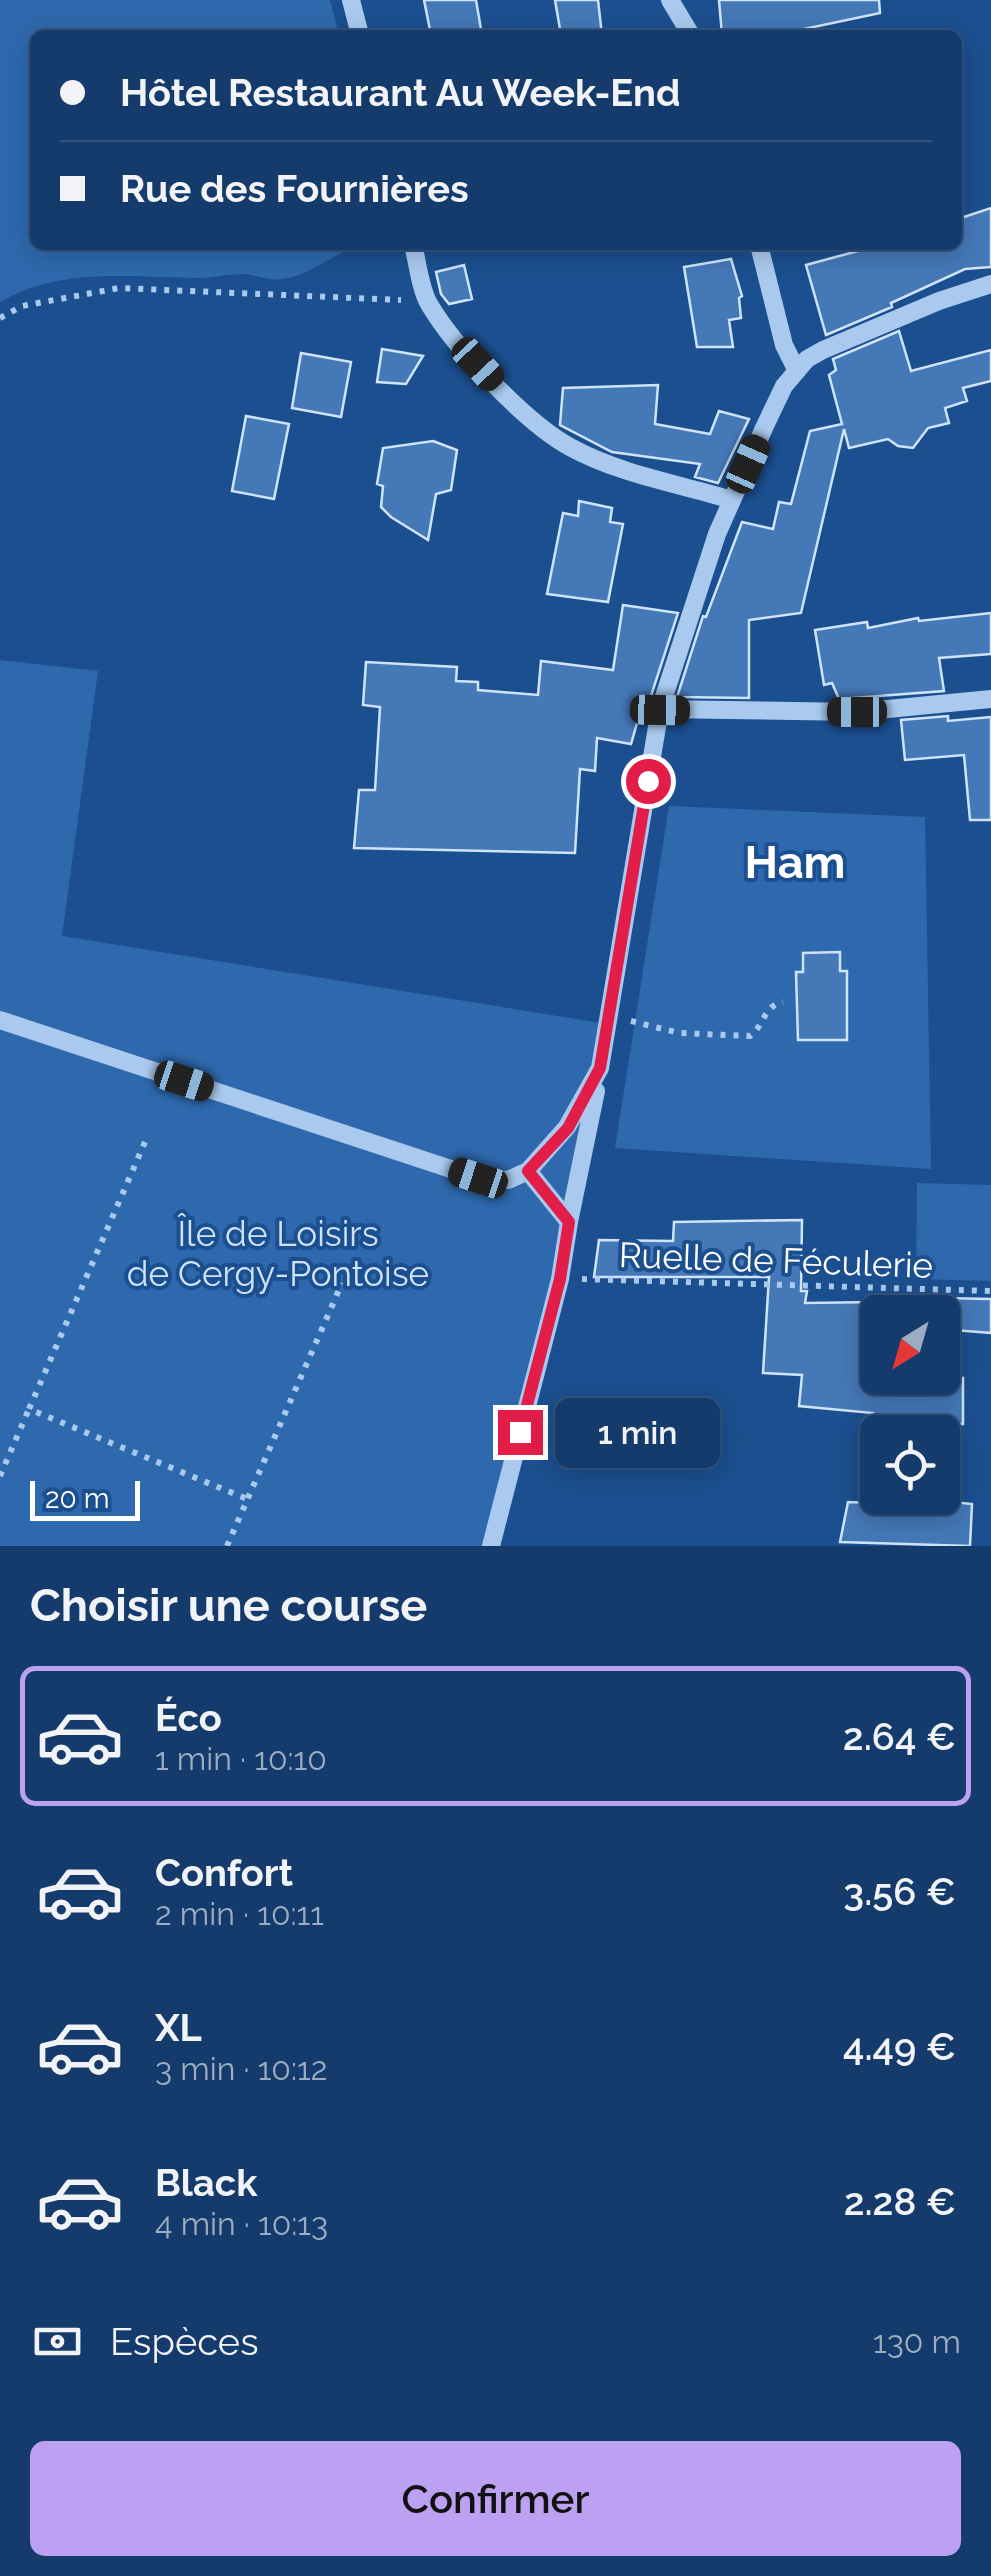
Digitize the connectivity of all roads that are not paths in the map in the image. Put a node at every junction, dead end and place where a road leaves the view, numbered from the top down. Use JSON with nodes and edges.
{"nodes":[{"id":1,"x":351,"y":0,"type":"edge"},
{"id":2,"x":670,"y":0,"type":"edge"},
{"id":3,"x":359,"y":30,"type":"edge"},
{"id":4,"x":688,"y":30,"type":"edge"},
{"id":5,"x":414,"y":250,"type":"edge"},
{"id":6,"x":760,"y":250,"type":"edge"},
{"id":7,"x":991,"y":284,"type":"edge"},
{"id":8,"x":797,"y":370,"type":"junction"},
{"id":9,"x":732,"y":500,"type":"junction"},
{"id":10,"x":991,"y":699,"type":"edge"},
{"id":11,"x":660,"y":710,"type":"junction"},
{"id":12,"x":0,"y":1020,"type":"edge"},
{"id":13,"x":600,"y":1068,"type":"junction"},
{"id":14,"x":528,"y":1171,"type":"junction"},
{"id":15,"x":569,"y":1222,"type":"junction"},
{"id":16,"x":491,"y":1546,"type":"edge"}],
"edges":[{"from":1,"to":3,"type":"street"},
{"from":2,"to":4,"type":"street"},
{"from":5,"to":9,"type":"street"},
{"from":6,"to":8,"type":"street"},
{"from":7,"to":8,"type":"street"},
{"from":8,"to":9,"type":"street"},
{"from":9,"to":11,"type":"street"},
{"from":10,"to":11,"type":"street"},
{"from":11,"to":13,"type":"street"},
{"from":12,"to":14,"type":"street"},
{"from":13,"to":14,"type":"street"},
{"from":13,"to":15,"type":"street"},
{"from":14,"to":15,"type":"street"},
{"from":15,"to":16,"type":"street"}]}
